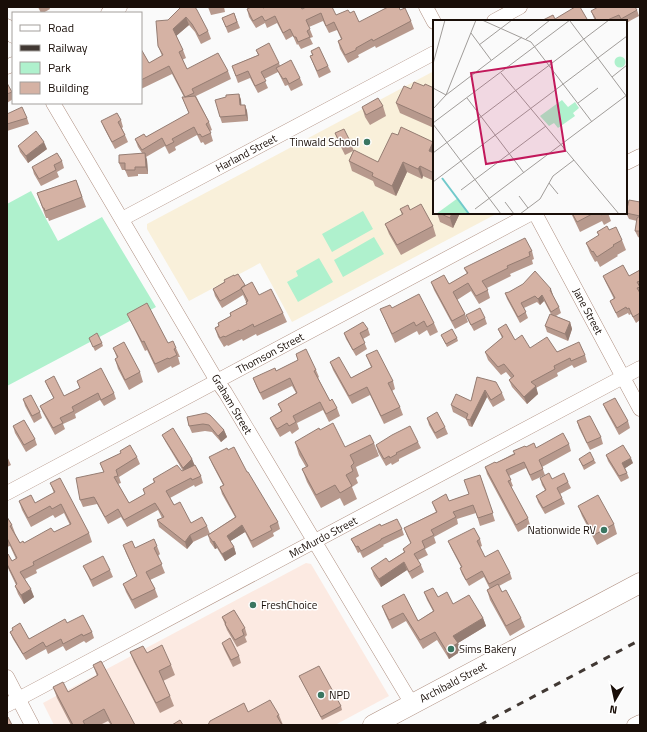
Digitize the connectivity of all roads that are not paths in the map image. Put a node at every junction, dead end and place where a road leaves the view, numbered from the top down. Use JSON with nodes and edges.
{"nodes":[{"id":1,"x":120,"y":7,"type":"edge"},
{"id":2,"x":426,"y":7,"type":"edge"},
{"id":3,"x":520,"y":7,"type":"edge"},
{"id":4,"x":110,"y":12,"type":"edge"},
{"id":5,"x":433,"y":20,"type":"edge"},
{"id":6,"x":496,"y":20,"type":"edge"},
{"id":7,"x":433,"y":54,"type":"edge"},
{"id":8,"x":54,"y":104,"type":"edge"},
{"id":9,"x":640,"y":156,"type":"edge"},
{"id":10,"x":627,"y":162,"type":"edge"},
{"id":11,"x":532,"y":214,"type":"edge"},
{"id":12,"x":535,"y":214,"type":"edge"},
{"id":13,"x":122,"y":219,"type":"junction"},
{"id":14,"x":640,"y":368,"type":"edge"},
{"id":15,"x":623,"y":377,"type":"junction"},
{"id":16,"x":217,"y":381,"type":"junction"},
{"id":17,"x":640,"y":409,"type":"edge"},
{"id":18,"x":7,"y":493,"type":"edge"},
{"id":19,"x":314,"y":541,"type":"junction"},
{"id":20,"x":640,"y":583,"type":"edge"},
{"id":21,"x":7,"y":677,"type":"edge"},
{"id":22,"x":13,"y":702,"type":"edge"},
{"id":23,"x":412,"y":704,"type":"junction"},
{"id":24,"x":640,"y":722,"type":"edge"},
{"id":25,"x":32,"y":725,"type":"edge"},
{"id":26,"x":373,"y":725,"type":"edge"},
{"id":27,"x":634,"y":725,"type":"edge"}],
"edges":[{"from":1,"to":4,"type":"street"},
{"from":2,"to":5,"type":"street"},
{"from":3,"to":6,"type":"street"},
{"from":7,"to":13,"type":"street","name":"Harland Street"},
{"from":8,"to":13,"type":"street","name":"Graham Street"},
{"from":9,"to":10,"type":"street"},
{"from":11,"to":16,"type":"street","name":"Thomson Street"},
{"from":12,"to":15,"type":"street","name":"Jane Street"},
{"from":13,"to":16,"type":"street","name":"Graham Street"},
{"from":14,"to":15,"type":"street","name":"McMurdo Street"},
{"from":15,"to":17,"type":"street","name":"Jane Street"},
{"from":15,"to":19,"type":"street","name":"McMurdo Street"},
{"from":16,"to":18,"type":"street","name":"Thomson Street"},
{"from":16,"to":19,"type":"street","name":"Graham Street"},
{"from":19,"to":22,"type":"street","name":"McMurdo Street"},
{"from":19,"to":23,"type":"street","name":"Graham Street"},
{"from":20,"to":23,"type":"highway","name":"Archibald Street"},
{"from":21,"to":22,"type":"street"},
{"from":22,"to":25,"type":"street"},
{"from":23,"to":26,"type":"highway","name":"Archibald Street"},
{"from":24,"to":27,"type":"street"}]}
